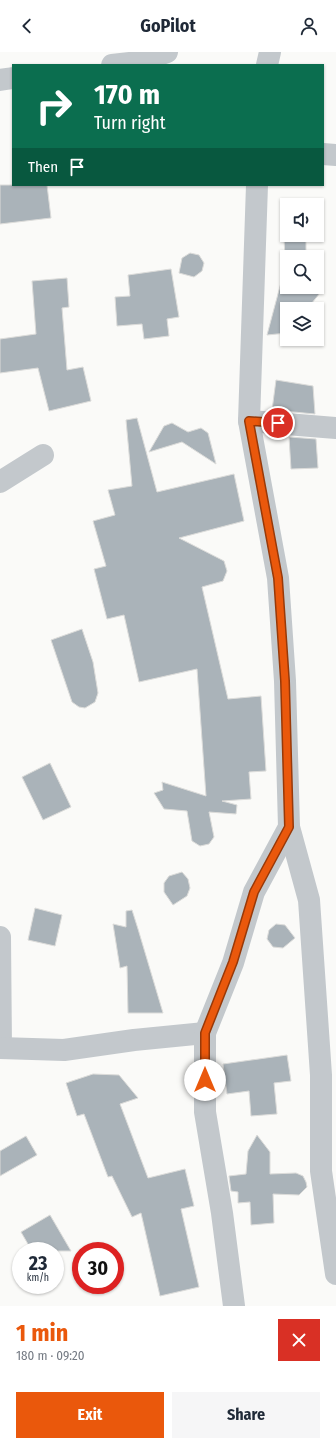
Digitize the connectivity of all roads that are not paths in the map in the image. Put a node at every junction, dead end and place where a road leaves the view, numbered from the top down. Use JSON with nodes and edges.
{"nodes":[{"id":1,"x":167,"y":52,"type":"edge"},
{"id":2,"x":270,"y":52,"type":"edge"},
{"id":3,"x":121,"y":64,"type":"edge"},
{"id":4,"x":267,"y":64,"type":"edge"},
{"id":5,"x":12,"y":78,"type":"edge"},
{"id":6,"x":0,"y":80,"type":"edge"},
{"id":7,"x":324,"y":154,"type":"edge"},
{"id":8,"x":336,"y":155,"type":"edge"},
{"id":9,"x":257,"y":186,"type":"edge"},
{"id":10,"x":249,"y":421,"type":"junction"},
{"id":11,"x":336,"y":428,"type":"edge"},
{"id":12,"x":43,"y":455,"type":"dead end"},
{"id":13,"x":0,"y":482,"type":"edge"},
{"id":14,"x":289,"y":827,"type":"junction"},
{"id":15,"x":0,"y":937,"type":"edge"},
{"id":16,"x":205,"y":1033,"type":"junction"},
{"id":17,"x":1,"y":1048,"type":"edge"},
{"id":18,"x":336,"y":1274,"type":"edge"},
{"id":19,"x":234,"y":1306,"type":"edge"}],
"edges":[{"from":1,"to":3,"type":"street"},
{"from":2,"to":4,"type":"street"},
{"from":5,"to":6,"type":"street"},
{"from":7,"to":8,"type":"street"},
{"from":9,"to":10,"type":"street"},
{"from":10,"to":11,"type":"street"},
{"from":10,"to":14,"type":"street"},
{"from":12,"to":13,"type":"street"},
{"from":14,"to":16,"type":"street"},
{"from":14,"to":18,"type":"street"},
{"from":15,"to":17,"type":"street"},
{"from":16,"to":17,"type":"street"},
{"from":16,"to":19,"type":"street"}]}
